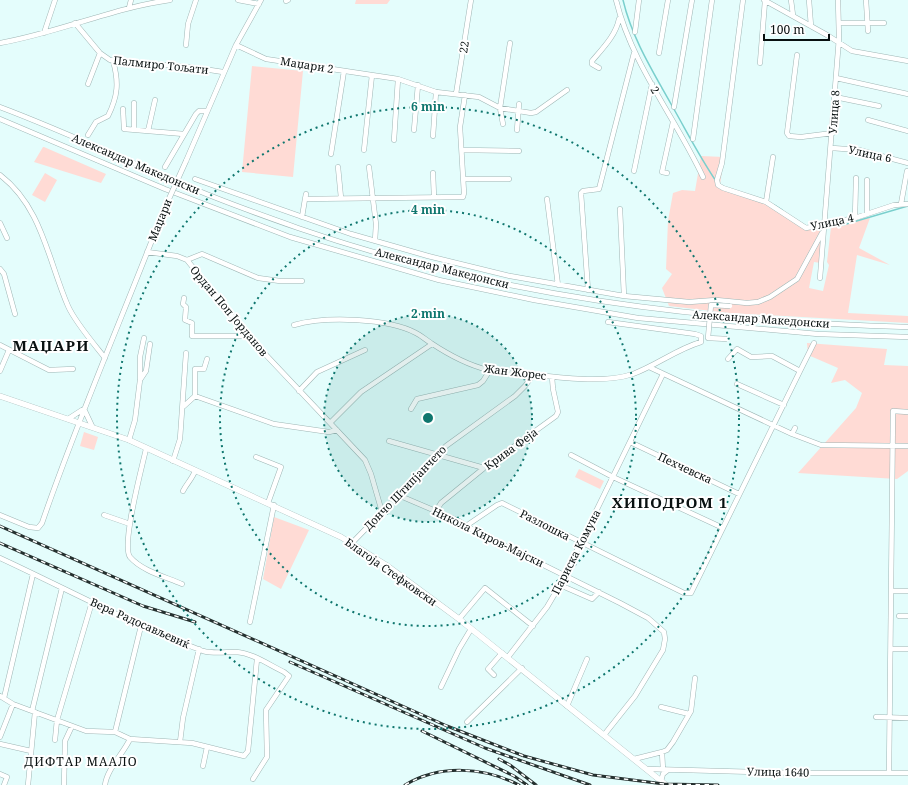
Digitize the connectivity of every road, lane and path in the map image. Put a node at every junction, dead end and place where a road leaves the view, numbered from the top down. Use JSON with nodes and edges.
{"nodes":[{"id":1,"x":55,"y":0,"type":"edge"},
{"id":2,"x":131,"y":0,"type":"edge"},
{"id":3,"x":170,"y":0,"type":"edge"},
{"id":4,"x":196,"y":0,"type":"edge"},
{"id":5,"x":238,"y":0,"type":"edge"},
{"id":6,"x":471,"y":0,"type":"edge"},
{"id":7,"x":616,"y":0,"type":"edge"},
{"id":8,"x":639,"y":0,"type":"edge"},
{"id":9,"x":668,"y":0,"type":"edge"},
{"id":10,"x":692,"y":0,"type":"edge"},
{"id":11,"x":712,"y":0,"type":"edge"},
{"id":12,"x":743,"y":0,"type":"edge"},
{"id":13,"x":765,"y":0,"type":"edge"},
{"id":14,"x":791,"y":0,"type":"edge"},
{"id":15,"x":809,"y":0,"type":"edge"},
{"id":16,"x":838,"y":0,"type":"edge"},
{"id":17,"x":866,"y":0,"type":"edge"},
{"id":18,"x":260,"y":2,"type":"edge"},
{"id":19,"x":772,"y":2,"type":"edge"},
{"id":20,"x":129,"y":8,"type":"junction"},
{"id":21,"x":793,"y":15,"type":"junction"},
{"id":22,"x":620,"y":17,"type":"junction"},
{"id":23,"x":867,"y":22,"type":"junction"},
{"id":24,"x":75,"y":23,"type":"junction"},
{"id":25,"x":839,"y":23,"type":"junction"},
{"id":26,"x":884,"y":23,"type":"dead end"},
{"id":27,"x":811,"y":26,"type":"junction"},
{"id":28,"x":635,"y":32,"type":"dead end"},
{"id":29,"x":868,"y":32,"type":"dead end"},
{"id":30,"x":44,"y":33,"type":"junction"},
{"id":31,"x":0,"y":43,"type":"edge"},
{"id":32,"x":510,"y":43,"type":"dead end"},
{"id":33,"x":839,"y":44,"type":"junction"},
{"id":34,"x":186,"y":45,"type":"dead end"},
{"id":35,"x":236,"y":45,"type":"junction"},
{"id":36,"x":100,"y":53,"type":"junction"},
{"id":37,"x":634,"y":53,"type":"junction"},
{"id":38,"x":659,"y":53,"type":"dead end"},
{"id":39,"x":797,"y":55,"type":"dead end"},
{"id":40,"x":112,"y":61,"type":"junction"},
{"id":41,"x":908,"y":61,"type":"edge"},
{"id":42,"x":760,"y":63,"type":"dead end"},
{"id":43,"x":599,"y":68,"type":"dead end"},
{"id":44,"x":344,"y":71,"type":"junction"},
{"id":45,"x":223,"y":72,"type":"junction"},
{"id":46,"x":372,"y":75,"type":"junction"},
{"id":47,"x":836,"y":78,"type":"junction"},
{"id":48,"x":398,"y":79,"type":"junction"},
{"id":49,"x":88,"y":84,"type":"dead end"},
{"id":50,"x":652,"y":84,"type":"junction"},
{"id":51,"x":418,"y":85,"type":"junction"},
{"id":52,"x":567,"y":90,"type":"dead end"},
{"id":53,"x":436,"y":92,"type":"junction"},
{"id":54,"x":456,"y":94,"type":"junction"},
{"id":55,"x":908,"y":94,"type":"edge"},
{"id":56,"x":464,"y":95,"type":"junction"},
{"id":57,"x":835,"y":97,"type":"junction"},
{"id":58,"x":155,"y":100,"type":"dead end"},
{"id":59,"x":134,"y":103,"type":"dead end"},
{"id":60,"x":519,"y":104,"type":"dead end"},
{"id":61,"x":879,"y":106,"type":"dead end"},
{"id":62,"x":0,"y":107,"type":"edge"},
{"id":63,"x":674,"y":107,"type":"dead end"},
{"id":64,"x":500,"y":108,"type":"junction"},
{"id":65,"x":123,"y":109,"type":"dead end"},
{"id":66,"x":206,"y":111,"type":"junction"},
{"id":67,"x":518,"y":111,"type":"junction"},
{"id":68,"x":0,"y":119,"type":"edge"},
{"id":69,"x":868,"y":120,"type":"dead end"},
{"id":70,"x":673,"y":122,"type":"junction"},
{"id":71,"x":503,"y":124,"type":"dead end"},
{"id":72,"x":134,"y":129,"type":"junction"},
{"id":73,"x":414,"y":130,"type":"dead end"},
{"id":74,"x":517,"y":130,"type":"dead end"},
{"id":75,"x":148,"y":131,"type":"junction"},
{"id":76,"x":908,"y":131,"type":"edge"},
{"id":77,"x":833,"y":133,"type":"junction"},
{"id":78,"x":184,"y":134,"type":"junction"},
{"id":79,"x":88,"y":135,"type":"dead end"},
{"id":80,"x":433,"y":136,"type":"dead end"},
{"id":81,"x":693,"y":139,"type":"dead end"},
{"id":82,"x":394,"y":140,"type":"dead end"},
{"id":83,"x":832,"y":148,"type":"junction"},
{"id":84,"x":364,"y":150,"type":"dead end"},
{"id":85,"x":463,"y":150,"type":"junction"},
{"id":86,"x":519,"y":151,"type":"dead end"},
{"id":87,"x":331,"y":154,"type":"dead end"},
{"id":88,"x":773,"y":157,"type":"dead end"},
{"id":89,"x":908,"y":162,"type":"edge"},
{"id":90,"x":165,"y":167,"type":"dead end"},
{"id":91,"x":369,"y":167,"type":"dead end"},
{"id":92,"x":338,"y":168,"type":"dead end"},
{"id":93,"x":634,"y":171,"type":"dead end"},
{"id":94,"x":907,"y":171,"type":"dead end"},
{"id":95,"x":433,"y":173,"type":"dead end"},
{"id":96,"x":667,"y":173,"type":"dead end"},
{"id":97,"x":0,"y":175,"type":"edge"},
{"id":98,"x":703,"y":177,"type":"dead end"},
{"id":99,"x":856,"y":178,"type":"dead end"},
{"id":100,"x":195,"y":179,"type":"dead end"},
{"id":101,"x":464,"y":179,"type":"junction"},
{"id":102,"x":509,"y":179,"type":"dead end"},
{"id":103,"x":867,"y":180,"type":"dead end"},
{"id":104,"x":434,"y":197,"type":"junction"},
{"id":105,"x":342,"y":198,"type":"junction"},
{"id":106,"x":373,"y":198,"type":"junction"},
{"id":107,"x":547,"y":199,"type":"dead end"},
{"id":108,"x":766,"y":202,"type":"junction"},
{"id":109,"x":901,"y":204,"type":"junction"},
{"id":110,"x":908,"y":204,"type":"edge"},
{"id":111,"x":620,"y":209,"type":"dead end"},
{"id":112,"x":867,"y":213,"type":"junction"},
{"id":113,"x":302,"y":217,"type":"junction"},
{"id":114,"x":855,"y":218,"type":"junction"},
{"id":115,"x":0,"y":223,"type":"edge"},
{"id":116,"x":823,"y":224,"type":"junction"},
{"id":117,"x":822,"y":233,"type":"junction"},
{"id":118,"x":7,"y":238,"type":"dead end"},
{"id":119,"x":375,"y":241,"type":"junction"},
{"id":120,"x":148,"y":252,"type":"junction"},
{"id":121,"x":186,"y":260,"type":"junction"},
{"id":122,"x":0,"y":269,"type":"edge"},
{"id":123,"x":820,"y":278,"type":"dead end"},
{"id":124,"x":302,"y":280,"type":"dead end"},
{"id":125,"x":558,"y":285,"type":"junction"},
{"id":126,"x":588,"y":290,"type":"junction"},
{"id":127,"x":624,"y":296,"type":"junction"},
{"id":128,"x":184,"y":298,"type":"dead end"},
{"id":129,"x":730,"y":306,"type":"dead end"},
{"id":130,"x":15,"y":314,"type":"dead end"},
{"id":131,"x":608,"y":322,"type":"dead end"},
{"id":132,"x":294,"y":325,"type":"dead end"},
{"id":133,"x":908,"y":327,"type":"edge"},
{"id":134,"x":248,"y":336,"type":"junction"},
{"id":135,"x":908,"y":337,"type":"edge"},
{"id":136,"x":144,"y":338,"type":"dead end"},
{"id":137,"x":727,"y":339,"type":"dead end"},
{"id":138,"x":814,"y":343,"type":"dead end"},
{"id":139,"x":150,"y":344,"type":"dead end"},
{"id":140,"x":432,"y":344,"type":"junction"},
{"id":141,"x":0,"y":345,"type":"edge"},
{"id":142,"x":9,"y":350,"type":"junction"},
{"id":143,"x":365,"y":350,"type":"dead end"},
{"id":144,"x":186,"y":353,"type":"dead end"},
{"id":145,"x":105,"y":358,"type":"junction"},
{"id":146,"x":207,"y":359,"type":"dead end"},
{"id":147,"x":728,"y":359,"type":"dead end"},
{"id":148,"x":649,"y":368,"type":"junction"},
{"id":149,"x":74,"y":369,"type":"dead end"},
{"id":150,"x":490,"y":370,"type":"junction"},
{"id":151,"x":0,"y":371,"type":"edge"},
{"id":152,"x":800,"y":371,"type":"junction"},
{"id":153,"x":663,"y":374,"type":"junction"},
{"id":154,"x":532,"y":375,"type":"junction"},
{"id":155,"x":552,"y":377,"type":"junction"},
{"id":156,"x":140,"y":379,"type":"junction"},
{"id":157,"x":737,"y":384,"type":"dead end"},
{"id":158,"x":299,"y":391,"type":"junction"},
{"id":159,"x":0,"y":396,"type":"edge"},
{"id":160,"x":195,"y":396,"type":"junction"},
{"id":161,"x":784,"y":405,"type":"junction"},
{"id":162,"x":184,"y":406,"type":"junction"},
{"id":163,"x":84,"y":409,"type":"junction"},
{"id":164,"x":411,"y":409,"type":"dead end"},
{"id":165,"x":908,"y":412,"type":"edge"},
{"id":166,"x":68,"y":418,"type":"junction"},
{"id":167,"x":78,"y":422,"type":"junction"},
{"id":168,"x":330,"y":422,"type":"junction"},
{"id":169,"x":774,"y":425,"type":"junction"},
{"id":170,"x":92,"y":426,"type":"junction"},
{"id":171,"x":795,"y":428,"type":"dead end"},
{"id":172,"x":337,"y":430,"type":"junction"},
{"id":173,"x":792,"y":434,"type":"junction"},
{"id":174,"x":129,"y":440,"type":"junction"},
{"id":175,"x":390,"y":441,"type":"dead end"},
{"id":176,"x":630,"y":442,"type":"junction"},
{"id":177,"x":893,"y":446,"type":"junction"},
{"id":178,"x":908,"y":446,"type":"edge"},
{"id":179,"x":146,"y":449,"type":"junction"},
{"id":180,"x":435,"y":455,"type":"junction"},
{"id":181,"x":571,"y":455,"type":"dead end"},
{"id":182,"x":256,"y":457,"type":"dead end"},
{"id":183,"x":173,"y":460,"type":"junction"},
{"id":184,"x":484,"y":468,"type":"junction"},
{"id":185,"x":195,"y":470,"type":"junction"},
{"id":186,"x":613,"y":477,"type":"junction"},
{"id":187,"x":183,"y":491,"type":"dead end"},
{"id":188,"x":398,"y":494,"type":"junction"},
{"id":189,"x":739,"y":494,"type":"junction"},
{"id":190,"x":271,"y":504,"type":"junction"},
{"id":191,"x":436,"y":511,"type":"junction"},
{"id":192,"x":382,"y":512,"type":"junction"},
{"id":193,"x":0,"y":515,"type":"edge"},
{"id":194,"x":104,"y":515,"type":"dead end"},
{"id":195,"x":130,"y":524,"type":"junction"},
{"id":196,"x":466,"y":526,"type":"junction"},
{"id":197,"x":723,"y":528,"type":"junction"},
{"id":198,"x":352,"y":543,"type":"junction"},
{"id":199,"x":580,"y":543,"type":"junction"},
{"id":200,"x":0,"y":558,"type":"edge"},
{"id":201,"x":33,"y":574,"type":"junction"},
{"id":202,"x":566,"y":575,"type":"junction"},
{"id":203,"x":182,"y":584,"type":"dead end"},
{"id":204,"x":560,"y":585,"type":"junction"},
{"id":205,"x":62,"y":588,"type":"junction"},
{"id":206,"x":891,"y":591,"type":"junction"},
{"id":207,"x":908,"y":591,"type":"edge"},
{"id":208,"x":599,"y":592,"type":"junction"},
{"id":209,"x":92,"y":602,"type":"junction"},
{"id":210,"x":899,"y":616,"type":"dead end"},
{"id":211,"x":908,"y":616,"type":"edge"},
{"id":212,"x":458,"y":619,"type":"junction"},
{"id":213,"x":250,"y":622,"type":"dead end"},
{"id":214,"x":141,"y":626,"type":"junction"},
{"id":215,"x":533,"y":626,"type":"junction"},
{"id":216,"x":471,"y":629,"type":"junction"},
{"id":217,"x":199,"y":649,"type":"junction"},
{"id":218,"x":890,"y":649,"type":"junction"},
{"id":219,"x":908,"y":649,"type":"edge"},
{"id":220,"x":502,"y":653,"type":"junction"},
{"id":221,"x":508,"y":658,"type":"junction"},
{"id":222,"x":257,"y":659,"type":"junction"},
{"id":223,"x":587,"y":660,"type":"dead end"},
{"id":224,"x":522,"y":668,"type":"junction"},
{"id":225,"x":494,"y":675,"type":"dead end"},
{"id":226,"x":695,"y":678,"type":"dead end"},
{"id":227,"x":441,"y":687,"type":"dead end"},
{"id":228,"x":2,"y":697,"type":"edge"},
{"id":229,"x":13,"y":704,"type":"junction"},
{"id":230,"x":567,"y":706,"type":"junction"},
{"id":231,"x":661,"y":707,"type":"dead end"},
{"id":232,"x":33,"y":711,"type":"junction"},
{"id":233,"x":689,"y":714,"type":"junction"},
{"id":234,"x":876,"y":717,"type":"dead end"},
{"id":235,"x":890,"y":718,"type":"junction"},
{"id":236,"x":908,"y":718,"type":"edge"},
{"id":237,"x":57,"y":720,"type":"junction"},
{"id":238,"x":467,"y":722,"type":"dead end"},
{"id":239,"x":72,"y":726,"type":"junction"},
{"id":240,"x":115,"y":732,"type":"junction"},
{"id":241,"x":604,"y":735,"type":"junction"},
{"id":242,"x":0,"y":737,"type":"edge"},
{"id":243,"x":130,"y":739,"type":"junction"},
{"id":244,"x":55,"y":740,"type":"dead end"},
{"id":245,"x":180,"y":742,"type":"junction"},
{"id":246,"x":0,"y":744,"type":"edge"},
{"id":247,"x":207,"y":747,"type":"junction"},
{"id":248,"x":30,"y":751,"type":"junction"},
{"id":249,"x":662,"y":752,"type":"junction"},
{"id":250,"x":634,"y":759,"type":"junction"},
{"id":251,"x":203,"y":766,"type":"dead end"},
{"id":252,"x":648,"y":769,"type":"junction"},
{"id":253,"x":663,"y":770,"type":"junction"},
{"id":254,"x":668,"y":770,"type":"junction"},
{"id":255,"x":889,"y":773,"type":"junction"},
{"id":256,"x":908,"y":773,"type":"edge"},
{"id":257,"x":0,"y":774,"type":"edge"},
{"id":258,"x":254,"y":779,"type":"dead end"},
{"id":259,"x":663,"y":783,"type":"edge"},
{"id":260,"x":4,"y":785,"type":"edge"},
{"id":261,"x":28,"y":785,"type":"edge"},
{"id":262,"x":64,"y":785,"type":"edge"},
{"id":263,"x":105,"y":785,"type":"edge"}],
"edges":[{"from":1,"to":30,"type":"street"},
{"from":2,"to":20,"type":"street"},
{"from":3,"to":20,"type":"street"},
{"from":4,"to":34,"type":"street"},
{"from":5,"to":18,"type":"street"},
{"from":6,"to":54,"type":"street","name":"22"},
{"from":7,"to":22,"type":"street","name":"2"},
{"from":8,"to":28,"type":"street"},
{"from":9,"to":38,"type":"street"},
{"from":10,"to":63,"type":"street"},
{"from":11,"to":81,"type":"street"},
{"from":12,"to":108,"type":"street","name":"Улица 4"},
{"from":13,"to":19,"type":"street"},
{"from":13,"to":42,"type":"street"},
{"from":14,"to":21,"type":"street"},
{"from":15,"to":27,"type":"street"},
{"from":16,"to":25,"type":"street","name":"Улица 8"},
{"from":17,"to":23,"type":"street"},
{"from":18,"to":35,"type":"street","name":"Маџари"},
{"from":19,"to":21,"type":"street"},
{"from":20,"to":24,"type":"street"},
{"from":21,"to":27,"type":"street"},
{"from":22,"to":37,"type":"street","name":"2"},
{"from":22,"to":43,"type":"street"},
{"from":23,"to":25,"type":"street"},
{"from":23,"to":26,"type":"street"},
{"from":23,"to":29,"type":"street"},
{"from":24,"to":30,"type":"street"},
{"from":24,"to":36,"type":"street","name":"Палмиро Тољати"},
{"from":25,"to":33,"type":"street","name":"Улица 8"},
{"from":27,"to":33,"type":"street"},
{"from":30,"to":31,"type":"street"},
{"from":32,"to":64,"type":"street"},
{"from":33,"to":41,"type":"street"},
{"from":33,"to":47,"type":"street","name":"Улица 8"},
{"from":35,"to":44,"type":"street","name":"Маџари 2"},
{"from":35,"to":45,"type":"street","name":"Маџари"},
{"from":36,"to":40,"type":"street","name":"Палмиро Тољати"},
{"from":36,"to":49,"type":"street","name":"Палмиро Тољати"},
{"from":37,"to":50,"type":"street","name":"2"},
{"from":37,"to":126,"type":"street"},
{"from":39,"to":77,"type":"street"},
{"from":40,"to":45,"type":"street","name":"Палмиро Тољати"},
{"from":40,"to":79,"type":"street"},
{"from":44,"to":46,"type":"street"},
{"from":44,"to":87,"type":"street","name":"Маџари 2"},
{"from":45,"to":66,"type":"street","name":"Маџари"},
{"from":46,"to":48,"type":"street"},
{"from":46,"to":84,"type":"street"},
{"from":47,"to":55,"type":"street"},
{"from":47,"to":57,"type":"street","name":"Улица 8"},
{"from":48,"to":51,"type":"street"},
{"from":48,"to":82,"type":"street"},
{"from":50,"to":70,"type":"street","name":"2"},
{"from":50,"to":93,"type":"street"},
{"from":51,"to":53,"type":"street"},
{"from":51,"to":73,"type":"street"},
{"from":52,"to":67,"type":"street"},
{"from":53,"to":54,"type":"street"},
{"from":53,"to":80,"type":"street"},
{"from":54,"to":56,"type":"street"},
{"from":56,"to":64,"type":"street"},
{"from":56,"to":85,"type":"street"},
{"from":57,"to":61,"type":"street"},
{"from":57,"to":77,"type":"street","name":"Улица 8"},
{"from":58,"to":75,"type":"street"},
{"from":59,"to":72,"type":"street"},
{"from":60,"to":67,"type":"street"},
{"from":62,"to":133,"type":"street","name":"Александар Македонски"},
{"from":64,"to":67,"type":"street"},
{"from":64,"to":71,"type":"street"},
{"from":65,"to":72,"type":"street"},
{"from":66,"to":78,"type":"street"},
{"from":66,"to":120,"type":"street","name":"Маџари","bridge":true},
{"from":67,"to":74,"type":"street"},
{"from":68,"to":135,"type":"street","name":"Александар Македонски"},
{"from":69,"to":76,"type":"street"},
{"from":70,"to":96,"type":"street"},
{"from":70,"to":98,"type":"street","name":"2"},
{"from":72,"to":75,"type":"street"},
{"from":75,"to":78,"type":"street"},
{"from":77,"to":83,"type":"street","name":"Улица 8"},
{"from":78,"to":90,"type":"street"},
{"from":83,"to":89,"type":"street","name":"Улица 6"},
{"from":83,"to":116,"type":"street","name":"Улица 8"},
{"from":85,"to":86,"type":"street"},
{"from":85,"to":101,"type":"street"},
{"from":88,"to":108,"type":"street"},
{"from":91,"to":106,"type":"street"},
{"from":92,"to":105,"type":"street"},
{"from":94,"to":109,"type":"street"},
{"from":95,"to":104,"type":"street"},
{"from":97,"to":145,"type":"street"},
{"from":99,"to":114,"type":"street"},
{"from":100,"to":113,"type":"street"},
{"from":101,"to":102,"type":"street"},
{"from":101,"to":104,"type":"street"},
{"from":103,"to":112,"type":"street"},
{"from":104,"to":106,"type":"street"},
{"from":105,"to":106,"type":"street"},
{"from":105,"to":113,"type":"street"},
{"from":106,"to":119,"type":"street"},
{"from":107,"to":125,"type":"street"},
{"from":108,"to":116,"type":"street","name":"Улица 4"},
{"from":109,"to":110,"type":"street","name":"Улица 4"},
{"from":109,"to":112,"type":"street","name":"Улица 4"},
{"from":111,"to":127,"type":"street"},
{"from":112,"to":114,"type":"street","name":"Улица 4"},
{"from":113,"to":119,"type":"street"},
{"from":114,"to":116,"type":"street","name":"Улица 4"},
{"from":115,"to":118,"type":"street"},
{"from":116,"to":117,"type":"street","name":"Улица 8"},
{"from":117,"to":123,"type":"street"},
{"from":117,"to":127,"type":"street"},
{"from":119,"to":125,"type":"street"},
{"from":120,"to":121,"type":"street","name":"Ордан Поп Јорданов"},
{"from":120,"to":145,"type":"street","name":"Маџари"},
{"from":121,"to":124,"type":"street"},
{"from":121,"to":134,"type":"street","name":"Ордан Поп Јорданов"},
{"from":122,"to":130,"type":"street"},
{"from":125,"to":126,"type":"street"},
{"from":126,"to":127,"type":"street"},
{"from":128,"to":134,"type":"street"},
{"from":129,"to":137,"type":"street","bridge":true},
{"from":131,"to":148,"type":"street","name":"Жан Жорес"},
{"from":132,"to":140,"type":"street","name":"Жан Жорес"},
{"from":134,"to":158,"type":"street","name":"Ордан Поп Јорданов"},
{"from":136,"to":156,"type":"street"},
{"from":138,"to":152,"type":"street"},
{"from":139,"to":156,"type":"street"},
{"from":140,"to":150,"type":"street","name":"Жан Жорес"},
{"from":140,"to":168,"type":"street"},
{"from":141,"to":142,"type":"street"},
{"from":142,"to":149,"type":"street"},
{"from":142,"to":151,"type":"street"},
{"from":143,"to":158,"type":"street"},
{"from":144,"to":162,"type":"street"},
{"from":145,"to":163,"type":"street","name":"Маџари"},
{"from":146,"to":160,"type":"street"},
{"from":147,"to":152,"type":"street"},
{"from":148,"to":153,"type":"street"},
{"from":148,"to":155,"type":"street","name":"Жан Жорес"},
{"from":150,"to":154,"type":"street","name":"Жан Жорес"},
{"from":150,"to":164,"type":"street"},
{"from":152,"to":161,"type":"street"},
{"from":153,"to":169,"type":"street"},
{"from":153,"to":176,"type":"street","name":"Париска Комуна"},
{"from":154,"to":155,"type":"street","name":"Жан Жорес"},
{"from":154,"to":180,"type":"street","name":"Дончо Штипјанчето"},
{"from":155,"to":184,"type":"street","name":"Крива Феја"},
{"from":156,"to":174,"type":"street"},
{"from":157,"to":161,"type":"street"},
{"from":158,"to":168,"type":"street","name":"Ордан Поп Јорданов"},
{"from":159,"to":166,"type":"main road","name":"Благоја Стефковски"},
{"from":160,"to":162,"type":"street"},
{"from":160,"to":172,"type":"street"},
{"from":161,"to":169,"type":"street"},
{"from":162,"to":183,"type":"street"},
{"from":163,"to":166,"type":"street"},
{"from":163,"to":167,"type":"street","name":"Маџари"},
{"from":163,"to":170,"type":"street"},
{"from":165,"to":177,"type":"street"},
{"from":166,"to":167,"type":"main road","name":"Благоја Стефковски"},
{"from":167,"to":170,"type":"main road","name":"Благоја Стефковски"},
{"from":167,"to":193,"type":"street"},
{"from":168,"to":172,"type":"street","name":"Ордан Поп Јорданов"},
{"from":169,"to":173,"type":"street"},
{"from":169,"to":189,"type":"street"},
{"from":170,"to":174,"type":"main road","name":"Благоја Стефковски"},
{"from":171,"to":173,"type":"street"},
{"from":172,"to":192,"type":"street","name":"Ордан Поп Јорданов"},
{"from":173,"to":177,"type":"street"},
{"from":174,"to":179,"type":"main road","name":"Благоја Стефковски"},
{"from":175,"to":180,"type":"street"},
{"from":176,"to":186,"type":"street","name":"Париска Комуна"},
{"from":176,"to":189,"type":"street","name":"Пехчевска"},
{"from":177,"to":178,"type":"street"},
{"from":177,"to":206,"type":"street"},
{"from":179,"to":183,"type":"main road","name":"Благоја Стефковски"},
{"from":179,"to":195,"type":"street"},
{"from":180,"to":184,"type":"street"},
{"from":180,"to":188,"type":"street","name":"Дончо Штипјанчето"},
{"from":181,"to":186,"type":"street"},
{"from":182,"to":190,"type":"street"},
{"from":183,"to":185,"type":"main road","name":"Благоја Стефковски"},
{"from":184,"to":191,"type":"street","name":"Крива Феја"},
{"from":185,"to":187,"type":"street"},
{"from":185,"to":190,"type":"main road","name":"Благоја Стефковски"},
{"from":186,"to":197,"type":"street"},
{"from":186,"to":199,"type":"street","name":"Париска Комуна"},
{"from":188,"to":191,"type":"street","name":"Никола Киров-Мајски"},
{"from":188,"to":192,"type":"street","name":"Дончо Штипјанчето"},
{"from":189,"to":197,"type":"street"},
{"from":190,"to":198,"type":"main road","name":"Благоја Стефковски"},
{"from":190,"to":213,"type":"street"},
{"from":191,"to":196,"type":"street","name":"Никола Киров-Мајски"},
{"from":192,"to":198,"type":"street","name":"Дончо Штипјанчето"},
{"from":194,"to":195,"type":"street"},
{"from":195,"to":203,"type":"street"},
{"from":196,"to":199,"type":"street","name":"Разлошка"},
{"from":196,"to":202,"type":"street","name":"Никола Киров-Мајски"},
{"from":197,"to":199,"type":"street","name":"Разлошка"},
{"from":198,"to":212,"type":"main road","name":"Благоја Стефковски"},
{"from":199,"to":202,"type":"street","name":"Париска Комуна"},
{"from":200,"to":201,"type":"street","name":"Вера Радосављевиќ"},
{"from":201,"to":205,"type":"street","name":"Вера Радосављевиќ"},
{"from":201,"to":228,"type":"street"},
{"from":202,"to":204,"type":"street","name":"Париска Комуна"},
{"from":202,"to":208,"type":"street","name":"Никола Киров-Мајски"},
{"from":204,"to":208,"type":"street"},
{"from":204,"to":215,"type":"street","name":"Париска Комуна"},
{"from":205,"to":209,"type":"street","name":"Вера Радосављевиќ"},
{"from":205,"to":232,"type":"street"},
{"from":206,"to":207,"type":"street"},
{"from":206,"to":218,"type":"street"},
{"from":208,"to":241,"type":"street","name":"Никола Киров-Мајски"},
{"from":209,"to":214,"type":"street","name":"Вера Радосављевиќ"},
{"from":209,"to":237,"type":"street"},
{"from":210,"to":211,"type":"street"},
{"from":212,"to":215,"type":"street"},
{"from":212,"to":216,"type":"main road","name":"Благоја Стефковски"},
{"from":214,"to":217,"type":"street","name":"Вера Радосављевиќ"},
{"from":214,"to":240,"type":"street"},
{"from":215,"to":221,"type":"street","name":"Париска Комуна"},
{"from":216,"to":220,"type":"main road","name":"Благоја Стефковски"},
{"from":216,"to":227,"type":"street"},
{"from":217,"to":222,"type":"street","name":"Вера Радосављевиќ"},
{"from":217,"to":245,"type":"street"},
{"from":218,"to":219,"type":"street"},
{"from":218,"to":235,"type":"street"},
{"from":220,"to":221,"type":"main road","name":"Благоја Стефковски"},
{"from":220,"to":225,"type":"street"},
{"from":221,"to":224,"type":"main road","name":"Благоја Стефковски"},
{"from":222,"to":247,"type":"street"},
{"from":222,"to":258,"type":"street","name":"Вера Радосављевиќ"},
{"from":223,"to":230,"type":"street"},
{"from":224,"to":230,"type":"main road","name":"Благоја Стефковски"},
{"from":224,"to":238,"type":"street"},
{"from":226,"to":233,"type":"street"},
{"from":228,"to":229,"type":"street"},
{"from":229,"to":232,"type":"street"},
{"from":229,"to":242,"type":"street"},
{"from":230,"to":241,"type":"main road","name":"Благоја Стефковски"},
{"from":231,"to":233,"type":"street"},
{"from":232,"to":237,"type":"street"},
{"from":232,"to":248,"type":"street"},
{"from":233,"to":249,"type":"street"},
{"from":234,"to":235,"type":"street"},
{"from":235,"to":236,"type":"street"},
{"from":235,"to":255,"type":"street"},
{"from":237,"to":239,"type":"street"},
{"from":237,"to":244,"type":"street"},
{"from":239,"to":240,"type":"street"},
{"from":239,"to":262,"type":"street"},
{"from":240,"to":243,"type":"street"},
{"from":241,"to":250,"type":"main road","name":"Благоја Стефковски"},
{"from":243,"to":245,"type":"street"},
{"from":243,"to":263,"type":"street"},
{"from":245,"to":247,"type":"street"},
{"from":246,"to":248,"type":"street"},
{"from":247,"to":251,"type":"street"},
{"from":248,"to":261,"type":"street"},
{"from":249,"to":250,"type":"street"},
{"from":249,"to":253,"type":"street"},
{"from":250,"to":252,"type":"main road","name":"Благоја Стефковски"},
{"from":252,"to":253,"type":"street","name":"Улица 1640"},
{"from":252,"to":259,"type":"main road","name":"Благоја Стефковски"},
{"from":253,"to":254,"type":"street","name":"Улица 1640"},
{"from":254,"to":255,"type":"street","name":"Улица 1640"},
{"from":254,"to":259,"type":"street"},
{"from":255,"to":256,"type":"street","name":"Улица 1640"},
{"from":257,"to":260,"type":"street"}]}
